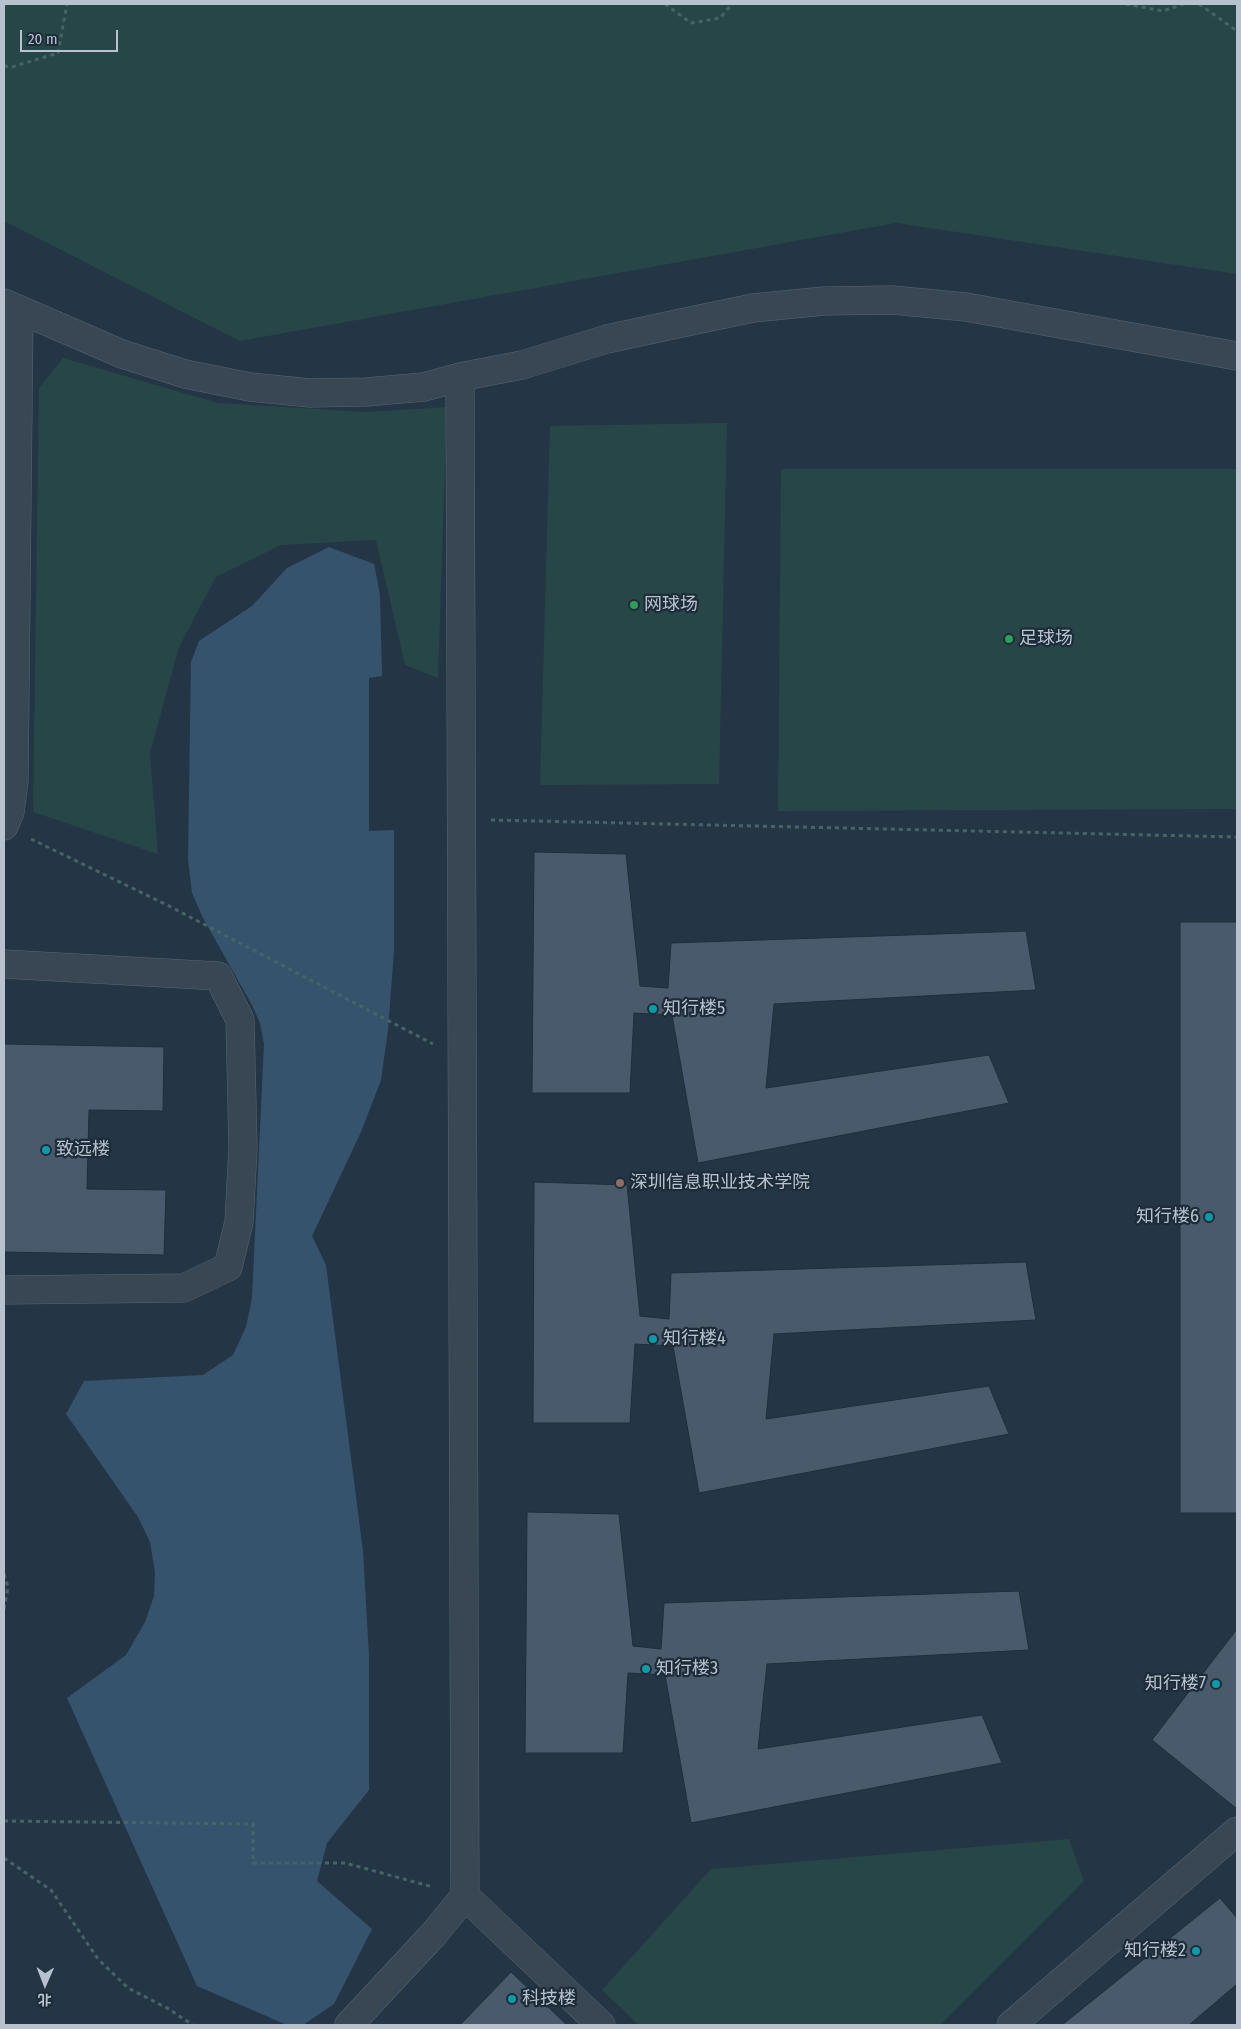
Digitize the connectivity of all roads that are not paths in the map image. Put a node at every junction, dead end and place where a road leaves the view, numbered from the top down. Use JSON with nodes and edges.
{"nodes":[{"id":1,"x":12,"y":307,"type":"edge"},
{"id":2,"x":1237,"y":356,"type":"edge"},
{"id":3,"x":460,"y":377,"type":"junction"},
{"id":4,"x":4,"y":826,"type":"edge"},
{"id":5,"x":4,"y":964,"type":"edge"},
{"id":6,"x":4,"y":1290,"type":"edge"},
{"id":7,"x":1237,"y":1831,"type":"edge"},
{"id":8,"x":465,"y":1896,"type":"junction"},
{"id":9,"x":349,"y":2025,"type":"edge"},
{"id":10,"x":601,"y":2025,"type":"edge"},
{"id":11,"x":1011,"y":2025,"type":"edge"}],
"edges":[{"from":1,"to":3,"type":"street"},
{"from":1,"to":4,"type":"street"},
{"from":2,"to":3,"type":"street"},
{"from":3,"to":8,"type":"street"},
{"from":5,"to":6,"type":"street"},
{"from":7,"to":11,"type":"street"},
{"from":8,"to":9,"type":"street"},
{"from":8,"to":10,"type":"street"}]}
